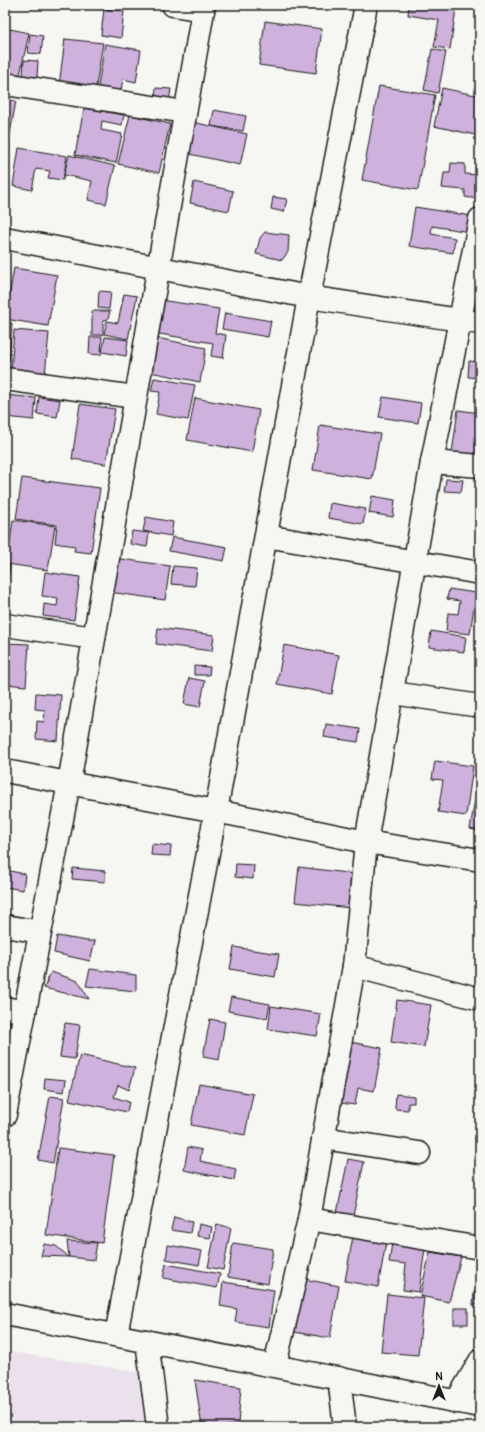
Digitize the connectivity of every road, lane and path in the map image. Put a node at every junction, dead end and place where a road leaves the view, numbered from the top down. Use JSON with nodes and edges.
{"nodes":[{"id":1,"x":173,"y":5,"type":"edge"},
{"id":2,"x":366,"y":5,"type":"edge"},
{"id":3,"x":203,"y":8,"type":"edge"},
{"id":4,"x":5,"y":84,"type":"edge"},
{"id":5,"x":185,"y":112,"type":"junction"},
{"id":6,"x":480,"y":219,"type":"edge"},
{"id":7,"x":5,"y":238,"type":"edge"},
{"id":8,"x":158,"y":268,"type":"junction"},
{"id":9,"x":309,"y":297,"type":"junction"},
{"id":10,"x":470,"y":321,"type":"edge"},
{"id":11,"x":5,"y":379,"type":"edge"},
{"id":12,"x":135,"y":398,"type":"junction"},
{"id":13,"x":432,"y":462,"type":"junction"},
{"id":14,"x":480,"y":466,"type":"edge"},
{"id":15,"x":266,"y":536,"type":"junction"},
{"id":16,"x":415,"y":562,"type":"junction"},
{"id":17,"x":480,"y":573,"type":"edge"},
{"id":18,"x":5,"y":625,"type":"edge"},
{"id":19,"x":94,"y":638,"type":"junction"},
{"id":20,"x":393,"y":693,"type":"junction"},
{"id":21,"x":480,"y":706,"type":"edge"},
{"id":22,"x":5,"y":770,"type":"edge"},
{"id":23,"x":69,"y":783,"type":"junction"},
{"id":24,"x":216,"y":811,"type":"junction"},
{"id":25,"x":366,"y":842,"type":"junction"},
{"id":26,"x":480,"y":860,"type":"edge"},
{"id":27,"x":5,"y":926,"type":"edge"},
{"id":28,"x":40,"y":932,"type":"junction"},
{"id":29,"x":354,"y":966,"type":"junction"},
{"id":30,"x":480,"y":999,"type":"edge"},
{"id":31,"x":15,"y":1010,"type":"edge"},
{"id":32,"x":5,"y":1115,"type":"edge"},
{"id":33,"x":323,"y":1138,"type":"junction"},
{"id":34,"x":419,"y":1153,"type":"dead end"},
{"id":35,"x":309,"y":1219,"type":"junction"},
{"id":36,"x":480,"y":1248,"type":"edge"},
{"id":37,"x":5,"y":1314,"type":"edge"},
{"id":38,"x":116,"y":1335,"type":"junction"},
{"id":39,"x":147,"y":1341,"type":"junction"},
{"id":40,"x":480,"y":1361,"type":"edge"},
{"id":41,"x":275,"y":1365,"type":"junction"},
{"id":42,"x":339,"y":1378,"type":"junction"},
{"id":43,"x":456,"y":1402,"type":"junction"},
{"id":44,"x":480,"y":1406,"type":"edge"},
{"id":45,"x":158,"y":1427,"type":"edge"},
{"id":46,"x":345,"y":1427,"type":"edge"}],
"edges":[{"from":1,"to":3,"type":"street"},
{"from":2,"to":9,"type":"street"},
{"from":3,"to":5,"type":"street"},
{"from":4,"to":5,"type":"street"},
{"from":5,"to":8,"type":"street"},
{"from":6,"to":10,"type":"street"},
{"from":7,"to":8,"type":"street"},
{"from":8,"to":9,"type":"street"},
{"from":8,"to":12,"type":"street"},
{"from":9,"to":10,"type":"street"},
{"from":9,"to":15,"type":"street"},
{"from":10,"to":13,"type":"street"},
{"from":11,"to":12,"type":"street"},
{"from":12,"to":19,"type":"street"},
{"from":13,"to":14,"type":"street"},
{"from":13,"to":16,"type":"street"},
{"from":15,"to":16,"type":"street"},
{"from":15,"to":24,"type":"street"},
{"from":16,"to":17,"type":"street"},
{"from":16,"to":20,"type":"street"},
{"from":18,"to":19,"type":"street"},
{"from":19,"to":23,"type":"street"},
{"from":20,"to":21,"type":"street"},
{"from":20,"to":25,"type":"street"},
{"from":22,"to":23,"type":"street"},
{"from":23,"to":24,"type":"street"},
{"from":23,"to":28,"type":"street"},
{"from":24,"to":25,"type":"street"},
{"from":24,"to":38,"type":"street"},
{"from":25,"to":26,"type":"street"},
{"from":25,"to":29,"type":"street"},
{"from":27,"to":28,"type":"street"},
{"from":28,"to":31,"type":"street"},
{"from":29,"to":30,"type":"street"},
{"from":29,"to":33,"type":"street"},
{"from":31,"to":32,"type":"street"},
{"from":33,"to":34,"type":"street"},
{"from":33,"to":35,"type":"street"},
{"from":35,"to":36,"type":"street"},
{"from":35,"to":41,"type":"street"},
{"from":37,"to":38,"type":"street"},
{"from":38,"to":39,"type":"street"},
{"from":39,"to":41,"type":"street"},
{"from":39,"to":45,"type":"street"},
{"from":40,"to":43,"type":"street"},
{"from":41,"to":42,"type":"street"},
{"from":42,"to":43,"type":"street"},
{"from":42,"to":46,"type":"street"},
{"from":43,"to":44,"type":"street"}]}
